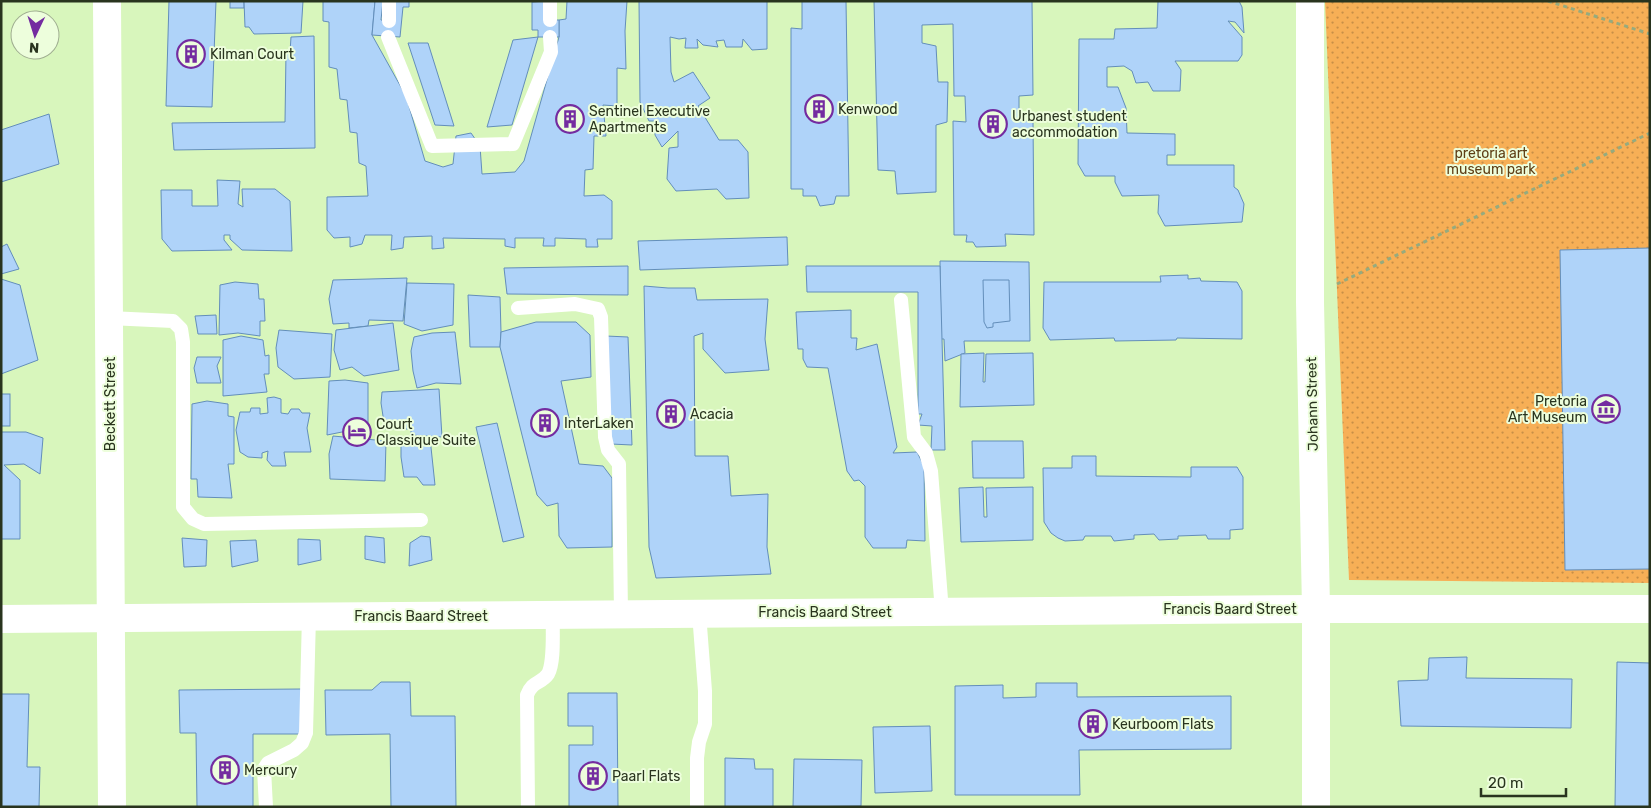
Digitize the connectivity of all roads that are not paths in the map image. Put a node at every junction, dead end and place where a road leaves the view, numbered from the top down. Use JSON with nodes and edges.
{"nodes":[{"id":1,"x":107,"y":1,"type":"edge"},
{"id":2,"x":389,"y":1,"type":"edge"},
{"id":3,"x":550,"y":1,"type":"edge"},
{"id":4,"x":1310,"y":1,"type":"edge"},
{"id":5,"x":550,"y":20,"type":"dead end"},
{"id":6,"x":389,"y":21,"type":"dead end"},
{"id":7,"x":388,"y":36,"type":"dead end"},
{"id":8,"x":550,"y":37,"type":"dead end"},
{"id":9,"x":901,"y":300,"type":"dead end"},
{"id":10,"x":518,"y":308,"type":"dead end"},
{"id":11,"x":109,"y":318,"type":"junction"},
{"id":12,"x":421,"y":520,"type":"dead end"},
{"id":13,"x":1316,"y":609,"type":"junction"},
{"id":14,"x":1650,"y":609,"type":"edge"},
{"id":15,"x":942,"y":612,"type":"junction"},
{"id":16,"x":699,"y":613,"type":"junction"},
{"id":17,"x":553,"y":614,"type":"junction"},
{"id":18,"x":621,"y":614,"type":"junction"},
{"id":19,"x":308,"y":616,"type":"junction"},
{"id":20,"x":111,"y":618,"type":"junction"},
{"id":21,"x":1,"y":619,"type":"edge"},
{"id":22,"x":112,"y":807,"type":"edge"},
{"id":23,"x":266,"y":807,"type":"edge"},
{"id":24,"x":528,"y":807,"type":"edge"},
{"id":25,"x":697,"y":807,"type":"edge"},
{"id":26,"x":1316,"y":807,"type":"edge"}],
"edges":[{"from":1,"to":11,"type":"main road","name":"Beckett Street"},
{"from":2,"to":6,"type":"lane"},
{"from":3,"to":5,"type":"lane"},
{"from":4,"to":13,"type":"main road","name":"Johann Street"},
{"from":7,"to":8,"type":"lane"},
{"from":9,"to":15,"type":"lane"},
{"from":10,"to":18,"type":"lane"},
{"from":11,"to":12,"type":"lane"},
{"from":11,"to":20,"type":"main road","name":"Beckett Street"},
{"from":13,"to":14,"type":"main road","name":"Francis Baard Street"},
{"from":13,"to":15,"type":"main road","name":"Francis Baard Street"},
{"from":13,"to":26,"type":"main road","name":"Johann Street"},
{"from":15,"to":16,"type":"main road","name":"Francis Baard Street"},
{"from":16,"to":18,"type":"main road","name":"Francis Baard Street"},
{"from":16,"to":25,"type":"lane"},
{"from":17,"to":18,"type":"main road","name":"Francis Baard Street"},
{"from":17,"to":19,"type":"main road","name":"Francis Baard Street"},
{"from":17,"to":24,"type":"lane"},
{"from":19,"to":20,"type":"main road","name":"Francis Baard Street"},
{"from":19,"to":23,"type":"lane"},
{"from":20,"to":21,"type":"main road","name":"Francis Baard Street"},
{"from":20,"to":22,"type":"main road","name":"Beckett Street"}]}
